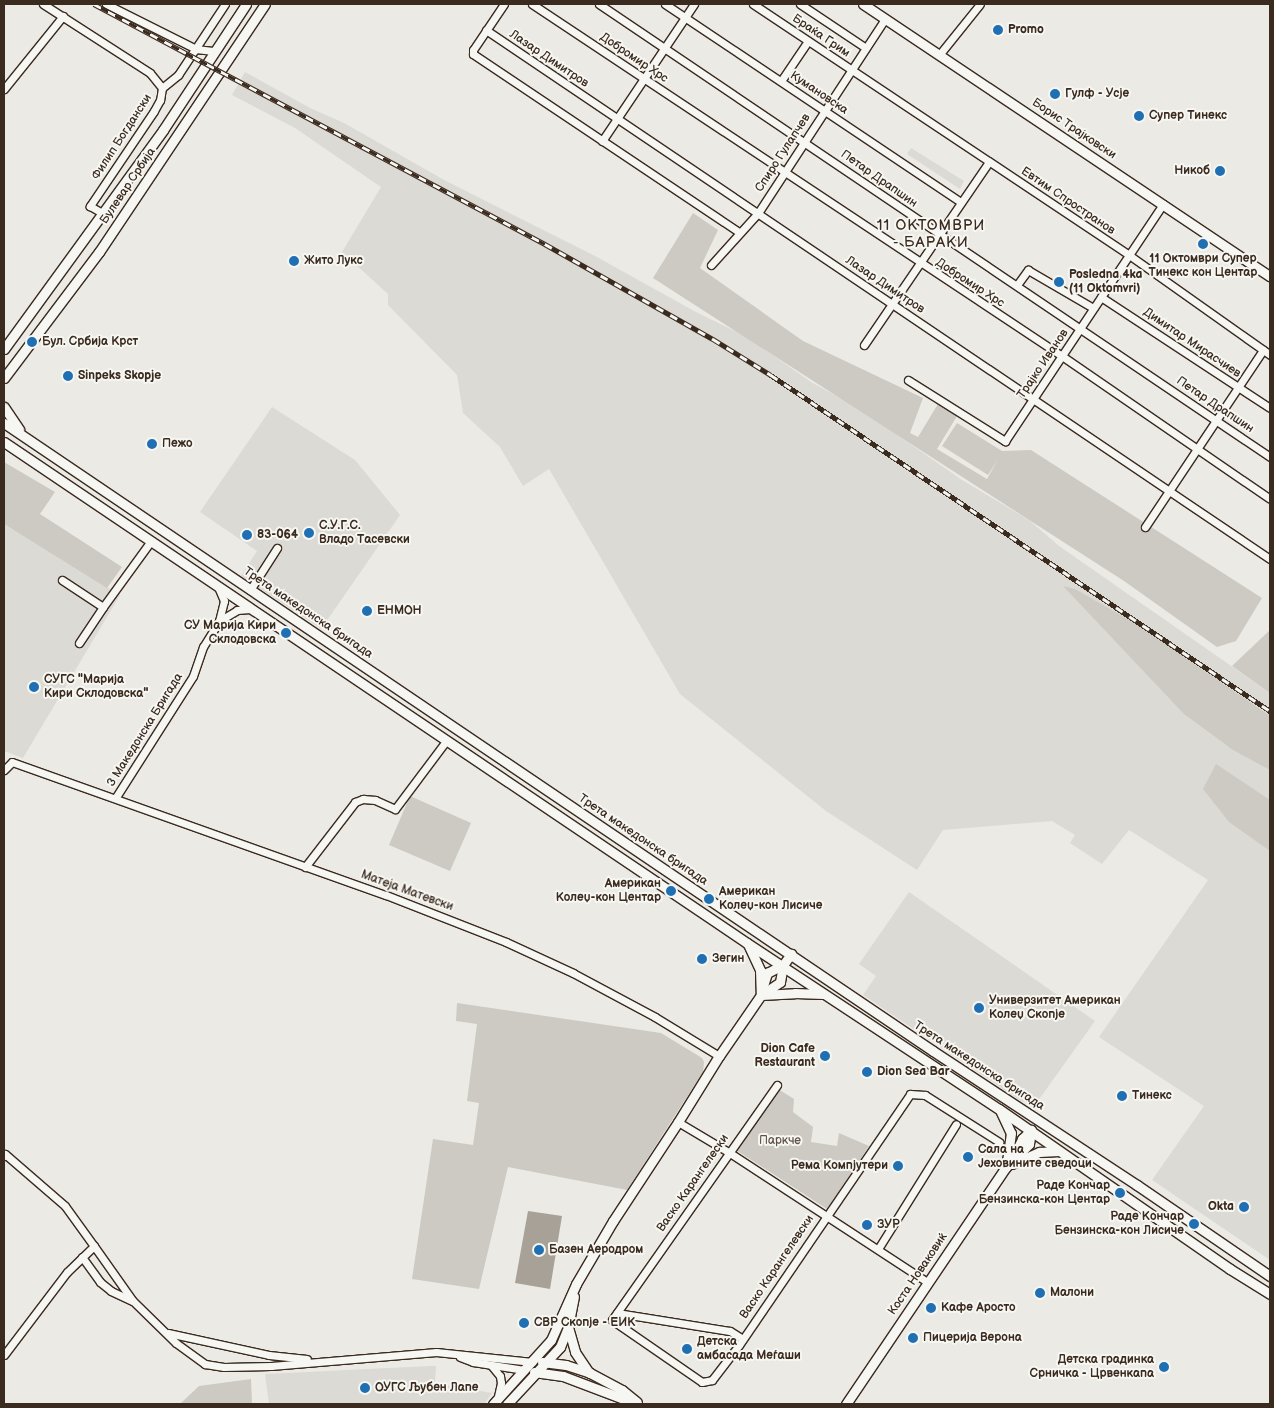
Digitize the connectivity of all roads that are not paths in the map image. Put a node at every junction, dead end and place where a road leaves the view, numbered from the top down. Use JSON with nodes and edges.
{"nodes":[{"id":1,"x":43,"y":4,"type":"edge"},
{"id":2,"x":106,"y":4,"type":"edge"},
{"id":3,"x":225,"y":4,"type":"edge"},
{"id":4,"x":246,"y":4,"type":"edge"},
{"id":5,"x":265,"y":4,"type":"edge"},
{"id":6,"x":504,"y":4,"type":"edge"},
{"id":7,"x":532,"y":4,"type":"edge"},
{"id":8,"x":599,"y":4,"type":"edge"},
{"id":9,"x":665,"y":4,"type":"edge"},
{"id":10,"x":694,"y":4,"type":"edge"},
{"id":11,"x":753,"y":4,"type":"edge"},
{"id":12,"x":800,"y":4,"type":"edge"},
{"id":13,"x":863,"y":4,"type":"edge"},
{"id":14,"x":980,"y":4,"type":"edge"},
{"id":15,"x":63,"y":16,"type":"junction"},
{"id":16,"x":685,"y":17,"type":"junction"},
{"id":17,"x":885,"y":19,"type":"junction"},
{"id":18,"x":486,"y":30,"type":"junction"},
{"id":19,"x":808,"y":41,"type":"junction"},
{"id":20,"x":664,"y":48,"type":"junction"},
{"id":21,"x":866,"y":48,"type":"junction"},
{"id":22,"x":196,"y":49,"type":"junction"},
{"id":23,"x":213,"y":51,"type":"junction"},
{"id":24,"x":939,"y":55,"type":"junction"},
{"id":25,"x":851,"y":70,"type":"junction"},
{"id":26,"x":644,"y":78,"type":"junction"},
{"id":27,"x":781,"y":81,"type":"junction"},
{"id":28,"x":162,"y":88,"type":"junction"},
{"id":29,"x":4,"y":89,"type":"edge"},
{"id":30,"x":825,"y":110,"type":"junction"},
{"id":31,"x":617,"y":118,"type":"junction"},
{"id":32,"x":602,"y":141,"type":"junction"},
{"id":33,"x":804,"y":141,"type":"junction"},
{"id":34,"x":989,"y":162,"type":"junction"},
{"id":35,"x":784,"y":172,"type":"junction"},
{"id":36,"x":961,"y":202,"type":"junction"},
{"id":37,"x":1163,"y":204,"type":"junction"},
{"id":38,"x":758,"y":213,"type":"junction"},
{"id":39,"x":104,"y":214,"type":"junction"},
{"id":40,"x":740,"y":233,"type":"junction"},
{"id":41,"x":940,"y":234,"type":"junction"},
{"id":42,"x":1129,"y":255,"type":"junction"},
{"id":43,"x":920,"y":263,"type":"junction"},
{"id":44,"x":712,"y":266,"type":"dead end"},
{"id":45,"x":1270,"y":276,"type":"edge"},
{"id":46,"x":1017,"y":285,"type":"junction"},
{"id":47,"x":1101,"y":297,"type":"junction"},
{"id":48,"x":894,"y":304,"type":"junction"},
{"id":49,"x":1093,"y":308,"type":"junction"},
{"id":50,"x":1081,"y":328,"type":"junction"},
{"id":51,"x":864,"y":346,"type":"dead end"},
{"id":52,"x":4,"y":349,"type":"edge"},
{"id":53,"x":1263,"y":350,"type":"junction"},
{"id":54,"x":1270,"y":355,"type":"edge"},
{"id":55,"x":1062,"y":356,"type":"junction"},
{"id":56,"x":10,"y":370,"type":"junction"},
{"id":57,"x":4,"y":378,"type":"edge"},
{"id":58,"x":908,"y":380,"type":"dead end"},
{"id":59,"x":4,"y":385,"type":"edge"},
{"id":60,"x":1237,"y":387,"type":"junction"},
{"id":61,"x":1034,"y":399,"type":"junction"},
{"id":62,"x":4,"y":407,"type":"edge"},
{"id":63,"x":1270,"y":408,"type":"edge"},
{"id":64,"x":1216,"y":418,"type":"junction"},
{"id":65,"x":4,"y":423,"type":"edge"},
{"id":66,"x":29,"y":440,"type":"junction"},
{"id":67,"x":4,"y":444,"type":"edge"},
{"id":68,"x":1197,"y":449,"type":"junction"},
{"id":69,"x":1270,"y":457,"type":"edge"},
{"id":70,"x":1169,"y":492,"type":"junction"},
{"id":71,"x":1270,"y":499,"type":"edge"},
{"id":72,"x":1145,"y":527,"type":"dead end"},
{"id":73,"x":151,"y":541,"type":"junction"},
{"id":74,"x":277,"y":548,"type":"dead end"},
{"id":75,"x":1270,"y":559,"type":"edge"},
{"id":76,"x":62,"y":580,"type":"dead end"},
{"id":77,"x":218,"y":587,"type":"junction"},
{"id":78,"x":250,"y":590,"type":"junction"},
{"id":79,"x":103,"y":607,"type":"junction"},
{"id":80,"x":250,"y":609,"type":"junction"},
{"id":81,"x":219,"y":621,"type":"junction"},
{"id":82,"x":79,"y":643,"type":"dead end"},
{"id":83,"x":446,"y":740,"type":"junction"},
{"id":84,"x":4,"y":770,"type":"edge"},
{"id":85,"x":116,"y":797,"type":"junction"},
{"id":86,"x":305,"y":867,"type":"junction"},
{"id":87,"x":747,"y":943,"type":"junction"},
{"id":88,"x":791,"y":954,"type":"junction"},
{"id":89,"x":783,"y":965,"type":"junction"},
{"id":90,"x":824,"y":994,"type":"junction"},
{"id":91,"x":761,"y":996,"type":"junction"},
{"id":92,"x":718,"y":1056,"type":"junction"},
{"id":93,"x":777,"y":1085,"type":"dead end"},
{"id":94,"x":999,"y":1109,"type":"junction"},
{"id":95,"x":1037,"y":1119,"type":"junction"},
{"id":96,"x":678,"y":1122,"type":"junction"},
{"id":97,"x":956,"y":1124,"type":"dead end"},
{"id":98,"x":1031,"y":1130,"type":"junction"},
{"id":99,"x":999,"y":1142,"type":"dead end"},
{"id":100,"x":1059,"y":1151,"type":"junction"},
{"id":101,"x":730,"y":1153,"type":"junction"},
{"id":102,"x":4,"y":1156,"type":"edge"},
{"id":103,"x":1005,"y":1168,"type":"junction"},
{"id":104,"x":827,"y":1216,"type":"junction"},
{"id":105,"x":94,"y":1246,"type":"junction"},
{"id":106,"x":878,"y":1249,"type":"junction"},
{"id":107,"x":82,"y":1257,"type":"junction"},
{"id":108,"x":1270,"y":1276,"type":"edge"},
{"id":109,"x":927,"y":1282,"type":"junction"},
{"id":110,"x":576,"y":1284,"type":"junction"},
{"id":111,"x":1270,"y":1294,"type":"edge"},
{"id":112,"x":133,"y":1301,"type":"junction"},
{"id":113,"x":617,"y":1313,"type":"junction"},
{"id":114,"x":568,"y":1327,"type":"junction"},
{"id":115,"x":166,"y":1333,"type":"junction"},
{"id":116,"x":743,"y":1339,"type":"junction"},
{"id":117,"x":4,"y":1355,"type":"edge"},
{"id":118,"x":457,"y":1356,"type":"junction"},
{"id":119,"x":324,"y":1361,"type":"junction"},
{"id":120,"x":532,"y":1362,"type":"junction"},
{"id":121,"x":546,"y":1362,"type":"junction"},
{"id":122,"x":492,"y":1366,"type":"junction"},
{"id":123,"x":524,"y":1370,"type":"junction"},
{"id":124,"x":538,"y":1372,"type":"junction"},
{"id":125,"x":590,"y":1373,"type":"junction"},
{"id":126,"x":712,"y":1380,"type":"joint"},
{"id":127,"x":498,"y":1396,"type":"junction"},
{"id":128,"x":493,"y":1404,"type":"edge"},
{"id":129,"x":508,"y":1404,"type":"edge"},
{"id":130,"x":638,"y":1404,"type":"edge"},
{"id":131,"x":846,"y":1404,"type":"edge"}],
"edges":[{"from":1,"to":15,"type":"street","name":"Филип Богдански"},
{"from":2,"to":22,"type":"street"},
{"from":3,"to":22,"type":"street"},
{"from":4,"to":23,"type":"street","name":"Булевар Србија"},
{"from":5,"to":56,"type":"street","name":"Булевар Србија"},
{"from":6,"to":18,"type":"street"},
{"from":7,"to":26,"type":"street","name":"Добромир Хрс"},
{"from":8,"to":20,"type":"street","name":"Петар Драпшин"},
{"from":9,"to":16,"type":"street","name":"Кумановска"},
{"from":10,"to":16,"type":"street"},
{"from":11,"to":19,"type":"street","name":"Браќа Грим"},
{"from":12,"to":21,"type":"street"},
{"from":13,"to":17,"type":"street","name":"Борис Трајковски"},
{"from":14,"to":24,"type":"street"},
{"from":15,"to":28,"type":"street","name":"Филип Богдански"},
{"from":15,"to":29,"type":"street"},
{"from":16,"to":20,"type":"street"},
{"from":16,"to":27,"type":"street","name":"Кумановска"},
{"from":17,"to":21,"type":"street","name":"Спиро Гулапчев"},
{"from":17,"to":24,"type":"street","name":"Борис Трајковски"},
{"from":18,"to":31,"type":"street","name":"Лазар Димитров"},
{"from":18,"to":32,"type":"street"},
{"from":19,"to":25,"type":"street","name":"Браќа Грим"},
{"from":19,"to":27,"type":"street"},
{"from":20,"to":26,"type":"street"},
{"from":20,"to":33,"type":"street","name":"Петар Драпшин"},
{"from":21,"to":25,"type":"street","name":"Спиро Гулапчев"},
{"from":22,"to":23,"type":"street"},
{"from":22,"to":28,"type":"street"},
{"from":23,"to":39,"type":"street","name":"Булевар Србија"},
{"from":24,"to":37,"type":"street","name":"Борис Трајковски"},
{"from":25,"to":30,"type":"street","name":"Спиро Гулапчев"},
{"from":25,"to":34,"type":"street","name":"Евтим Спространов"},
{"from":26,"to":31,"type":"street"},
{"from":26,"to":35,"type":"street","name":"Добромир Хрс"},
{"from":27,"to":30,"type":"street","name":"Кумановска"},
{"from":28,"to":39,"type":"street","name":"Филип Богдански"},
{"from":30,"to":33,"type":"street","name":"Спиро Гулапчев"},
{"from":30,"to":36,"type":"street","name":"Кумановска"},
{"from":31,"to":32,"type":"street"},
{"from":31,"to":38,"type":"street","name":"Лазар Димитров"},
{"from":32,"to":40,"type":"street"},
{"from":33,"to":35,"type":"street","name":"Спиро Гулапчев"},
{"from":33,"to":41,"type":"street","name":"Петар Драпшин"},
{"from":34,"to":36,"type":"street"},
{"from":34,"to":42,"type":"street","name":"Евтим Спространов"},
{"from":35,"to":38,"type":"street","name":"Спиро Гулапчев"},
{"from":35,"to":43,"type":"street","name":"Добромир Хрс"},
{"from":36,"to":41,"type":"street"},
{"from":37,"to":42,"type":"street","name":"Трајко Иванов"},
{"from":37,"to":45,"type":"street","name":"Борис Трајковски"},
{"from":38,"to":40,"type":"street","name":"Спиро Гулапчев"},
{"from":38,"to":48,"type":"street","name":"Лазар Димитров"},
{"from":39,"to":52,"type":"street","name":"Булевар Србија"},
{"from":40,"to":44,"type":"street","name":"Спиро Гулапчев"},
{"from":41,"to":43,"type":"street"},
{"from":41,"to":46,"type":"street","name":"Петар Драпшин"},
{"from":42,"to":47,"type":"street","name":"Трајко Иванов"},
{"from":42,"to":53,"type":"street","name":"Евтим Спространов"},
{"from":43,"to":48,"type":"street"},
{"from":43,"to":55,"type":"street","name":"Добромир Хрс"},
{"from":46,"to":49,"type":"street"},
{"from":46,"to":50,"type":"street","name":"Петар Драпшин"},
{"from":47,"to":49,"type":"street","name":"Трајко Иванов"},
{"from":47,"to":60,"type":"street","name":"Димитар Мирасчиев"},
{"from":48,"to":51,"type":"street"},
{"from":48,"to":61,"type":"street","name":"Лазар Димитров"},
{"from":49,"to":50,"type":"street","name":"Трајко Иванов"},
{"from":50,"to":55,"type":"street","name":"Трајко Иванов"},
{"from":50,"to":64,"type":"street","name":"Петар Драпшин"},
{"from":53,"to":54,"type":"street","name":"Евтим Спространов"},
{"from":53,"to":60,"type":"street"},
{"from":55,"to":61,"type":"street","name":"Трајко Иванов"},
{"from":55,"to":68,"type":"street","name":"Добромир Хрс"},
{"from":56,"to":57,"type":"street","name":"Булевар Србија"},
{"from":56,"to":59,"type":"street"},
{"from":58,"to":61,"type":"street","name":"Трајко Иванов"},
{"from":60,"to":63,"type":"street","name":"Димитар Мирасчиев"},
{"from":60,"to":64,"type":"street"},
{"from":61,"to":70,"type":"street","name":"Лазар Димитров"},
{"from":62,"to":66,"type":"street"},
{"from":64,"to":68,"type":"street"},
{"from":64,"to":69,"type":"street","name":"Петар Драпшин"},
{"from":65,"to":66,"type":"street","name":"Трета македонска бригада"},
{"from":66,"to":78,"type":"street","name":"Трета македонска бригада"},
{"from":67,"to":73,"type":"street","name":"Трета македонска бригада"},
{"from":68,"to":70,"type":"street"},
{"from":68,"to":71,"type":"street","name":"Добромир Хрс"},
{"from":70,"to":72,"type":"street"},
{"from":70,"to":75,"type":"street","name":"Лазар Димитров"},
{"from":73,"to":77,"type":"street","name":"Трета македонска бригада"},
{"from":73,"to":79,"type":"street"},
{"from":74,"to":78,"type":"street"},
{"from":76,"to":79,"type":"street"},
{"from":77,"to":80,"type":"street","name":"Трета македонска бригада"},
{"from":77,"to":81,"type":"street","name":"3 Македонска Бригада"},
{"from":78,"to":88,"type":"street","name":"Трета македонска бригада"},
{"from":79,"to":82,"type":"street"},
{"from":80,"to":81,"type":"street"},
{"from":80,"to":83,"type":"street","name":"Трета македонска бригада"},
{"from":81,"to":85,"type":"street","name":"3 Македонска Бригада"},
{"from":83,"to":86,"type":"street"},
{"from":83,"to":87,"type":"street","name":"Трета македонска бригада"},
{"from":84,"to":85,"type":"street","name":"Матеја Матевски"},
{"from":85,"to":86,"type":"street","name":"Матеја Матевски"},
{"from":86,"to":92,"type":"street","name":"Матеја Матевски"},
{"from":87,"to":89,"type":"street","name":"Трета македонска бригада"},
{"from":87,"to":91,"type":"street"},
{"from":88,"to":89,"type":"street"},
{"from":88,"to":95,"type":"street","name":"Трета македонска бригада"},
{"from":89,"to":90,"type":"street","name":"Трета македонска бригада"},
{"from":89,"to":91,"type":"street"},
{"from":89,"to":91,"type":"street"},
{"from":90,"to":91,"type":"street"},
{"from":90,"to":94,"type":"street","name":"Трета македонска бригада"},
{"from":91,"to":92,"type":"street"},
{"from":92,"to":96,"type":"street"},
{"from":93,"to":101,"type":"street","name":"Васко Карангелески"},
{"from":94,"to":98,"type":"street","name":"Трета македонска бригада"},
{"from":94,"to":103,"type":"street"},
{"from":95,"to":98,"type":"street","name":"Коста Новаковиќ"},
{"from":95,"to":108,"type":"street","name":"Трета македонска бригада"},
{"from":96,"to":101,"type":"street","name":"Васко Карангелевски"},
{"from":96,"to":110,"type":"street"},
{"from":97,"to":106,"type":"street"},
{"from":98,"to":100,"type":"street","name":"Трета македонска бригада"},
{"from":98,"to":103,"type":"street","name":"Коста Новаковиќ"},
{"from":99,"to":104,"type":"street","name":"Васко Карангелевски"},
{"from":100,"to":103,"type":"street"},
{"from":100,"to":111,"type":"street","name":"Трета македонска бригада"},
{"from":101,"to":104,"type":"street","name":"Васко Карангелевски"},
{"from":101,"to":113,"type":"street","name":"Васко Карангелески"},
{"from":102,"to":105,"type":"street"},
{"from":103,"to":109,"type":"street","name":"Коста Новаковиќ"},
{"from":104,"to":106,"type":"street"},
{"from":104,"to":116,"type":"street","name":"Васко Карангелевски"},
{"from":105,"to":107,"type":"street"},
{"from":105,"to":112,"type":"street"},
{"from":106,"to":109,"type":"street"},
{"from":107,"to":112,"type":"street"},
{"from":107,"to":117,"type":"street"},
{"from":109,"to":131,"type":"street","name":"Коста Новаковиќ"},
{"from":110,"to":114,"type":"street"},
{"from":110,"to":120,"type":"street"},
{"from":112,"to":115,"type":"street"},
{"from":113,"to":116,"type":"street"},
{"from":113,"to":126,"type":"street","name":"Васко Карангелески"},
{"from":114,"to":121,"type":"street"},
{"from":114,"to":125,"type":"street"},
{"from":115,"to":119,"type":"street"},
{"from":115,"to":119,"type":"street"},
{"from":116,"to":126,"type":"street","name":"Васко Карангелевски"},
{"from":118,"to":119,"type":"street"},
{"from":118,"to":120,"type":"street"},
{"from":118,"to":122,"type":"street"},
{"from":120,"to":121,"type":"street"},
{"from":120,"to":123,"type":"street"},
{"from":121,"to":124,"type":"street"},
{"from":121,"to":125,"type":"street"},
{"from":122,"to":123,"type":"street"},
{"from":122,"to":127,"type":"street"},
{"from":123,"to":124,"type":"street"},
{"from":123,"to":127,"type":"street"},
{"from":124,"to":129,"type":"street"},
{"from":124,"to":130,"type":"street"},
{"from":125,"to":130,"type":"street"},
{"from":127,"to":128,"type":"street"}]}
